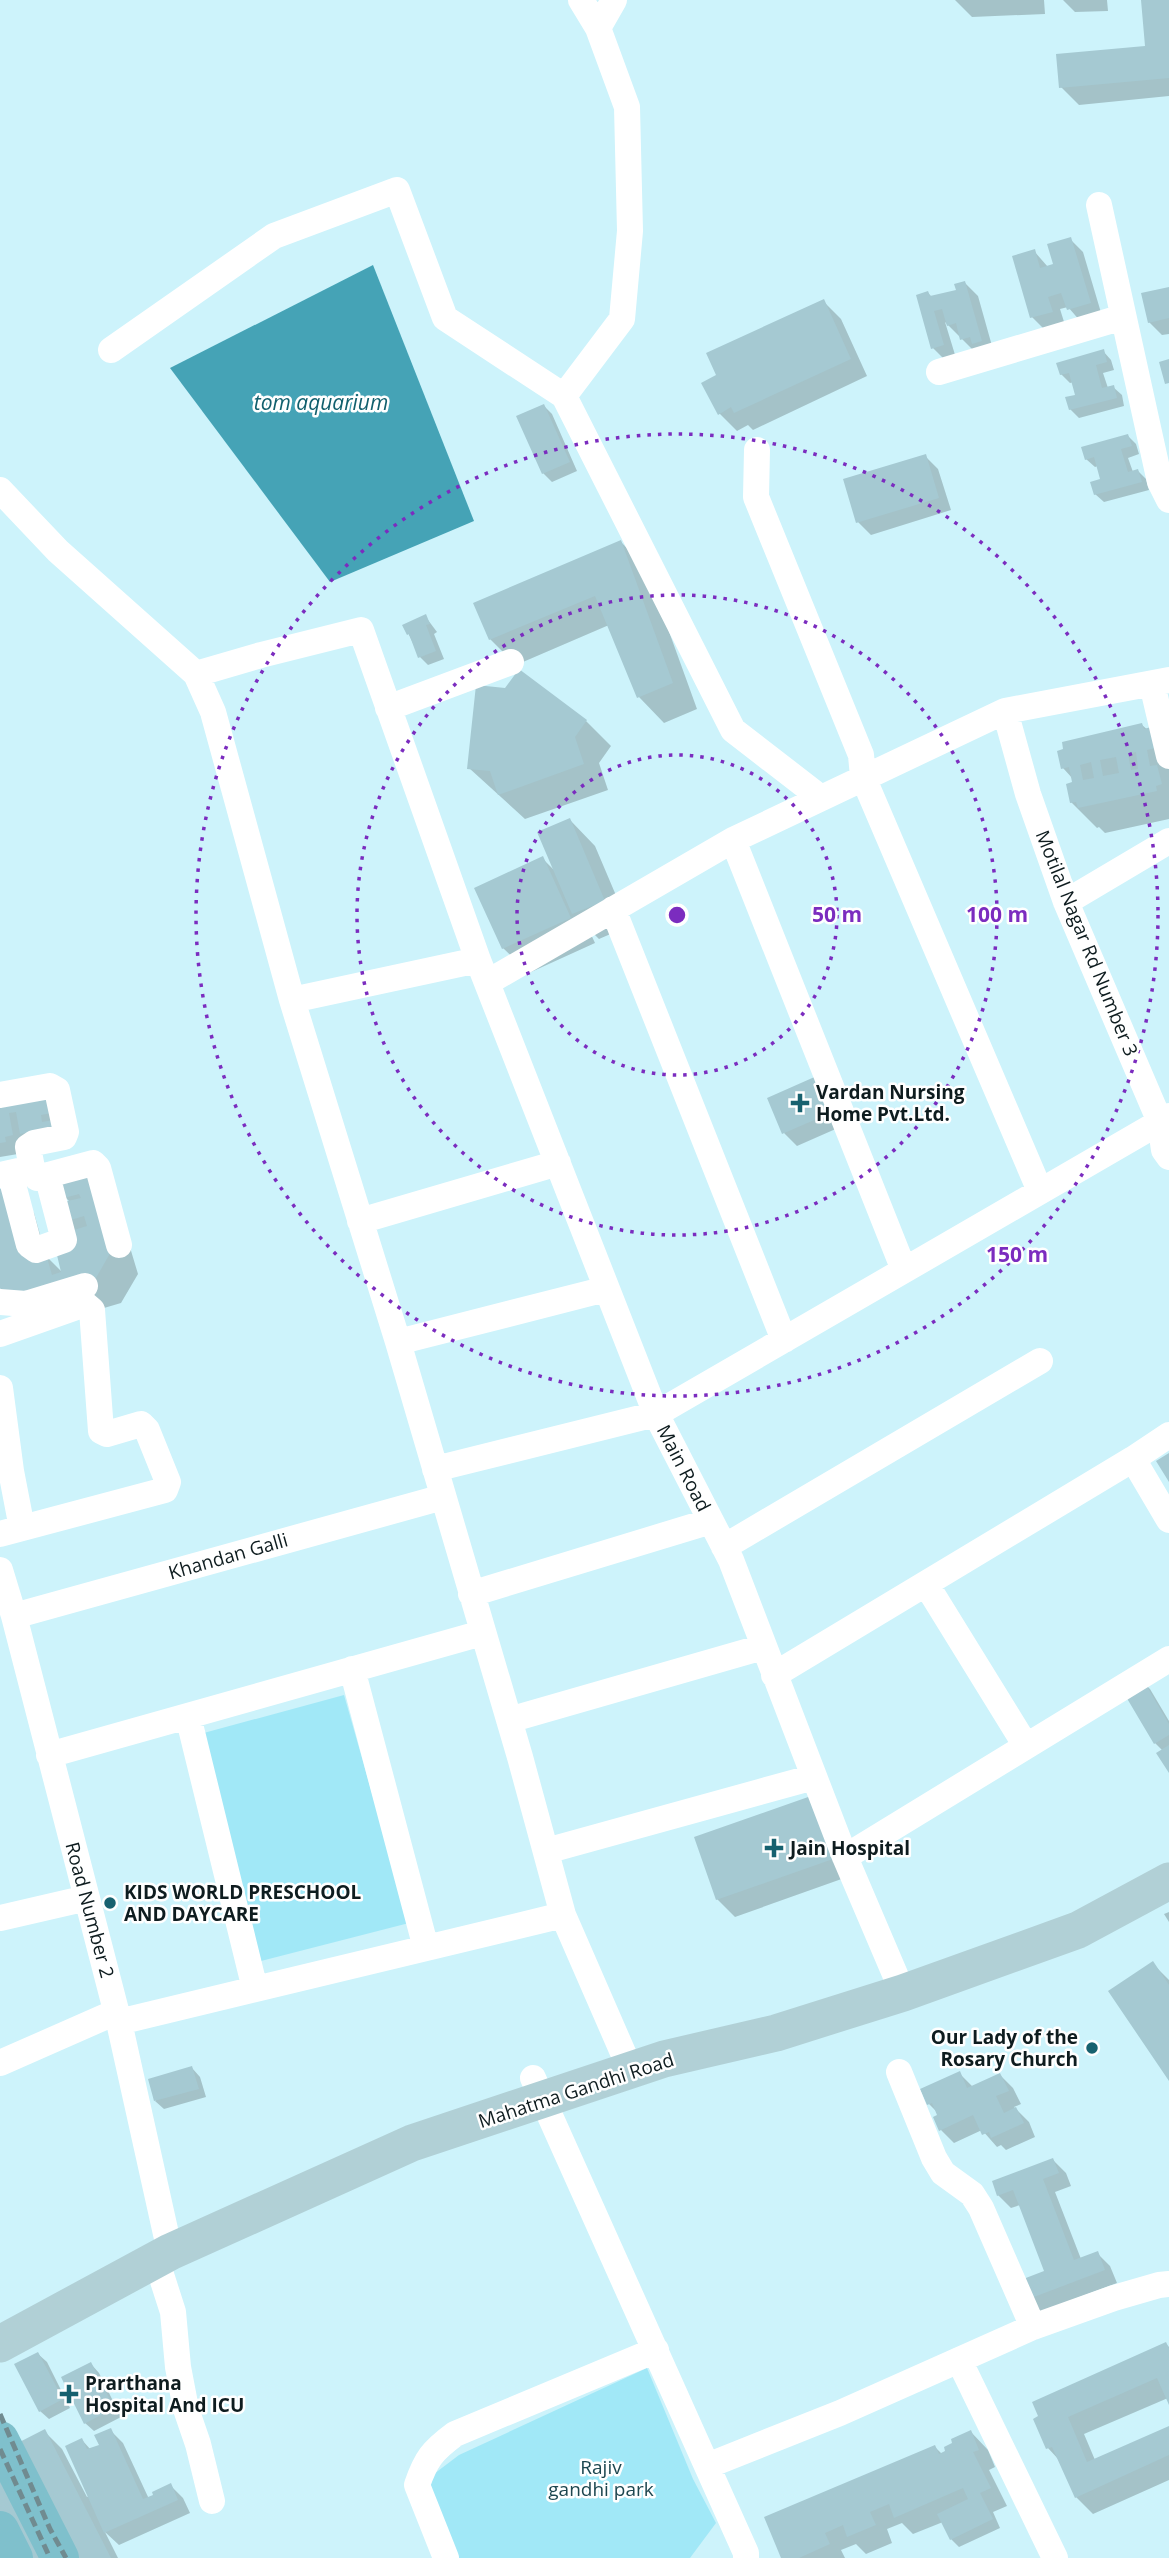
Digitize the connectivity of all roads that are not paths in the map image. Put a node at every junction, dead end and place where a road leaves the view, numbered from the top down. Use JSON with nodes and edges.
{"nodes":[{"id":1,"x":581,"y":0,"type":"edge"},
{"id":2,"x":614,"y":0,"type":"edge"},
{"id":3,"x":598,"y":28,"type":"junction"},
{"id":4,"x":1099,"y":205,"type":"dead end"},
{"id":5,"x":1123,"y":317,"type":"junction"},
{"id":6,"x":111,"y":350,"type":"dead end"},
{"id":7,"x":939,"y":372,"type":"dead end"},
{"id":8,"x":564,"y":396,"type":"junction"},
{"id":9,"x":757,"y":450,"type":"dead end"},
{"id":10,"x":0,"y":490,"type":"edge"},
{"id":11,"x":1169,"y":500,"type":"edge"},
{"id":12,"x":511,"y":662,"type":"dead end"},
{"id":13,"x":197,"y":674,"type":"junction"},
{"id":14,"x":1161,"y":682,"type":"edge"},
{"id":15,"x":388,"y":708,"type":"junction"},
{"id":16,"x":1005,"y":711,"type":"junction"},
{"id":17,"x":1169,"y":756,"type":"edge"},
{"id":18,"x":863,"y":777,"type":"junction"},
{"id":19,"x":821,"y":797,"type":"junction"},
{"id":20,"x":733,"y":840,"type":"junction"},
{"id":21,"x":1169,"y":841,"type":"edge"},
{"id":22,"x":1066,"y":902,"type":"junction"},
{"id":23,"x":613,"y":909,"type":"junction"},
{"id":24,"x":483,"y":971,"type":"junction"},
{"id":25,"x":292,"y":1000,"type":"junction"},
{"id":26,"x":0,"y":1095,"type":"edge"},
{"id":27,"x":1165,"y":1119,"type":"edge"},
{"id":28,"x":1169,"y":1157,"type":"edge"},
{"id":29,"x":558,"y":1163,"type":"junction"},
{"id":30,"x":22,"y":1173,"type":"edge"},
{"id":31,"x":1040,"y":1191,"type":"junction"},
{"id":32,"x":360,"y":1221,"type":"junction"},
{"id":33,"x":119,"y":1245,"type":"dead end"},
{"id":34,"x":904,"y":1270,"type":"junction"},
{"id":35,"x":85,"y":1286,"type":"dead end"},
{"id":36,"x":606,"y":1289,"type":"junction"},
{"id":37,"x":0,"y":1303,"type":"edge"},
{"id":38,"x":0,"y":1334,"type":"edge"},
{"id":39,"x":784,"y":1340,"type":"junction"},
{"id":40,"x":398,"y":1342,"type":"junction"},
{"id":41,"x":1040,"y":1361,"type":"dead end"},
{"id":42,"x":0,"y":1388,"type":"edge"},
{"id":43,"x":656,"y":1414,"type":"junction"},
{"id":44,"x":1169,"y":1435,"type":"edge"},
{"id":45,"x":1133,"y":1459,"type":"junction"},
{"id":46,"x":435,"y":1469,"type":"junction"},
{"id":47,"x":443,"y":1497,"type":"junction"},
{"id":48,"x":1169,"y":1520,"type":"edge"},
{"id":49,"x":710,"y":1521,"type":"junction"},
{"id":50,"x":11,"y":1531,"type":"edge"},
{"id":51,"x":724,"y":1547,"type":"junction"},
{"id":52,"x":0,"y":1570,"type":"edge"},
{"id":53,"x":926,"y":1584,"type":"junction"},
{"id":54,"x":471,"y":1594,"type":"junction"},
{"id":55,"x":14,"y":1616,"type":"junction"},
{"id":56,"x":482,"y":1633,"type":"junction"},
{"id":57,"x":764,"y":1647,"type":"junction"},
{"id":58,"x":1169,"y":1659,"type":"edge"},
{"id":59,"x":352,"y":1669,"type":"junction"},
{"id":60,"x":774,"y":1675,"type":"junction"},
{"id":61,"x":188,"y":1716,"type":"junction"},
{"id":62,"x":509,"y":1720,"type":"junction"},
{"id":63,"x":1026,"y":1746,"type":"junction"},
{"id":64,"x":50,"y":1755,"type":"junction"},
{"id":65,"x":814,"y":1777,"type":"junction"},
{"id":66,"x":546,"y":1851,"type":"junction"},
{"id":67,"x":845,"y":1857,"type":"junction"},
{"id":68,"x":1169,"y":1864,"type":"edge"},
{"id":69,"x":1169,"y":1881,"type":"edge"},
{"id":70,"x":87,"y":1898,"type":"junction"},
{"id":71,"x":563,"y":1915,"type":"junction"},
{"id":72,"x":0,"y":1918,"type":"edge"},
{"id":73,"x":426,"y":1948,"type":"junction"},
{"id":74,"x":898,"y":1984,"type":"junction"},
{"id":75,"x":255,"y":1989,"type":"junction"},
{"id":76,"x":118,"y":2017,"type":"junction"},
{"id":77,"x":626,"y":2059,"type":"junction"},
{"id":78,"x":0,"y":2063,"type":"edge"},
{"id":79,"x":899,"y":2072,"type":"dead end"},
{"id":80,"x":538,"y":2089,"type":"junction"},
{"id":81,"x":163,"y":2248,"type":"junction"},
{"id":82,"x":1169,"y":2284,"type":"edge"},
{"id":83,"x":0,"y":2316,"type":"edge"},
{"id":84,"x":1033,"y":2327,"type":"junction"},
{"id":85,"x":0,"y":2344,"type":"edge"},
{"id":86,"x":656,"y":2350,"type":"junction"},
{"id":87,"x":959,"y":2360,"type":"junction"},
{"id":88,"x":0,"y":2440,"type":"edge"},
{"id":89,"x":707,"y":2466,"type":"junction"},
{"id":90,"x":212,"y":2501,"type":"dead end"},
{"id":91,"x":0,"y":2530,"type":"edge"},
{"id":92,"x":436,"y":2554,"type":"edge"},
{"id":93,"x":14,"y":2558,"type":"edge"},
{"id":94,"x":60,"y":2558,"type":"edge"},
{"id":95,"x":746,"y":2558,"type":"edge"},
{"id":96,"x":1055,"y":2558,"type":"edge"}],
"edges":[{"from":1,"to":3,"type":"street"},
{"from":2,"to":3,"type":"street"},
{"from":3,"to":8,"type":"street"},
{"from":4,"to":5,"type":"street"},
{"from":5,"to":7,"type":"street"},
{"from":5,"to":11,"type":"street"},
{"from":6,"to":8,"type":"street"},
{"from":8,"to":19,"type":"street"},
{"from":9,"to":18,"type":"street"},
{"from":10,"to":13,"type":"street"},
{"from":12,"to":15,"type":"street"},
{"from":13,"to":15,"type":"street","name":"Main Road"},
{"from":13,"to":25,"type":"street"},
{"from":14,"to":16,"type":"street"},
{"from":14,"to":17,"type":"street"},
{"from":15,"to":24,"type":"street","name":"Main Road"},
{"from":16,"to":18,"type":"street"},
{"from":16,"to":22,"type":"street","name":"Motilal Nagar Rd Number 3"},
{"from":18,"to":19,"type":"street"},
{"from":18,"to":31,"type":"street"},
{"from":19,"to":20,"type":"street"},
{"from":20,"to":23,"type":"street"},
{"from":20,"to":34,"type":"street"},
{"from":21,"to":22,"type":"street"},
{"from":22,"to":27,"type":"street","name":"Motilal Nagar Rd Number 3"},
{"from":23,"to":24,"type":"street"},
{"from":23,"to":39,"type":"street"},
{"from":24,"to":25,"type":"street"},
{"from":24,"to":29,"type":"street","name":"Main Road"},
{"from":25,"to":32,"type":"street"},
{"from":26,"to":30,"type":"street"},
{"from":27,"to":28,"type":"street","name":"Motilal Nagar Rd Number 3"},
{"from":27,"to":31,"type":"street"},
{"from":29,"to":32,"type":"street"},
{"from":29,"to":36,"type":"street","name":"Main Road"},
{"from":30,"to":33,"type":"street"},
{"from":31,"to":34,"type":"street"},
{"from":32,"to":40,"type":"street"},
{"from":34,"to":39,"type":"street"},
{"from":35,"to":37,"type":"street"},
{"from":36,"to":40,"type":"street"},
{"from":36,"to":43,"type":"street","name":"Main Road"},
{"from":38,"to":50,"type":"street"},
{"from":39,"to":43,"type":"street"},
{"from":40,"to":46,"type":"street"},
{"from":41,"to":51,"type":"street"},
{"from":42,"to":50,"type":"street"},
{"from":43,"to":46,"type":"street"},
{"from":43,"to":49,"type":"street","name":"Main Road"},
{"from":44,"to":45,"type":"street"},
{"from":45,"to":48,"type":"street"},
{"from":45,"to":53,"type":"street"},
{"from":46,"to":47,"type":"street"},
{"from":47,"to":54,"type":"street"},
{"from":47,"to":55,"type":"street","name":"Khandan Galli"},
{"from":49,"to":51,"type":"street","name":"Main Road"},
{"from":49,"to":54,"type":"street"},
{"from":51,"to":57,"type":"street","name":"Main Road"},
{"from":52,"to":55,"type":"street","name":"Road Number 2"},
{"from":53,"to":60,"type":"street"},
{"from":53,"to":63,"type":"street"},
{"from":54,"to":56,"type":"street"},
{"from":55,"to":64,"type":"street","name":"Road Number 2"},
{"from":56,"to":59,"type":"street"},
{"from":56,"to":62,"type":"street"},
{"from":57,"to":60,"type":"street","name":"Main Road"},
{"from":57,"to":62,"type":"street"},
{"from":58,"to":63,"type":"street"},
{"from":59,"to":61,"type":"street"},
{"from":59,"to":73,"type":"street"},
{"from":60,"to":65,"type":"street","name":"Main Road"},
{"from":61,"to":64,"type":"street"},
{"from":61,"to":75,"type":"street"},
{"from":62,"to":66,"type":"street"},
{"from":63,"to":67,"type":"street"},
{"from":64,"to":70,"type":"street","name":"Road Number 2"},
{"from":65,"to":66,"type":"street"},
{"from":65,"to":67,"type":"street","name":"Main Road"},
{"from":66,"to":71,"type":"street"},
{"from":67,"to":74,"type":"street","name":"Main Road"},
{"from":68,"to":74,"type":"main road","name":"Mahatma Gandhi Road"},
{"from":69,"to":74,"type":"main road","name":"Mahatma Gandhi Road"},
{"from":70,"to":72,"type":"street"},
{"from":70,"to":76,"type":"street","name":"Road Number 2"},
{"from":71,"to":73,"type":"street"},
{"from":71,"to":77,"type":"street"},
{"from":73,"to":75,"type":"street"},
{"from":74,"to":77,"type":"main road","name":"Mahatma Gandhi Road"},
{"from":75,"to":76,"type":"street"},
{"from":76,"to":78,"type":"street"},
{"from":76,"to":81,"type":"street","name":"Road Number 2"},
{"from":77,"to":80,"type":"main road","name":"Mahatma Gandhi Road"},
{"from":79,"to":84,"type":"street"},
{"from":80,"to":81,"type":"main road","name":"Mahatma Gandhi Road"},
{"from":80,"to":86,"type":"street"},
{"from":81,"to":83,"type":"main road","name":"Mahatma Gandhi Road"},
{"from":81,"to":85,"type":"main road","name":"Mahatma Gandhi Road"},
{"from":81,"to":90,"type":"street","name":"Road Number 2"},
{"from":82,"to":84,"type":"street"},
{"from":84,"to":87,"type":"street"},
{"from":86,"to":89,"type":"street"},
{"from":86,"to":92,"type":"street"},
{"from":87,"to":89,"type":"street"},
{"from":87,"to":96,"type":"street"},
{"from":88,"to":94,"type":"main road"},
{"from":89,"to":95,"type":"street"},
{"from":91,"to":93,"type":"main road"}]}
